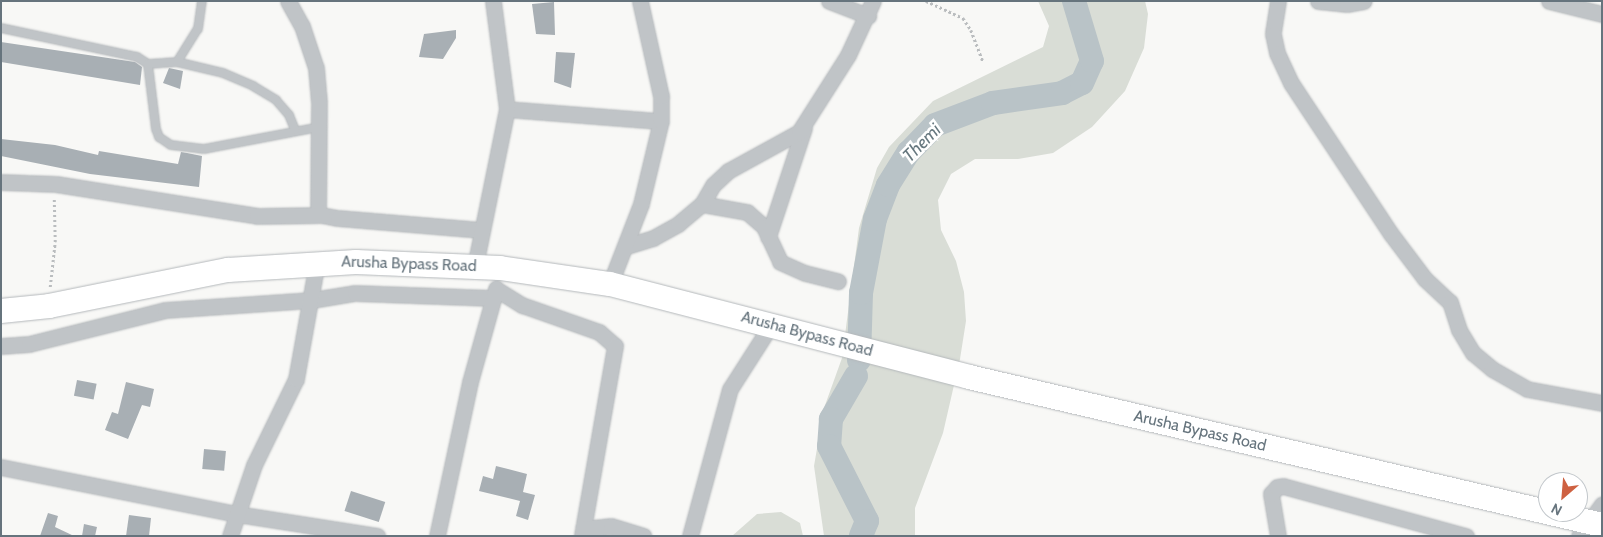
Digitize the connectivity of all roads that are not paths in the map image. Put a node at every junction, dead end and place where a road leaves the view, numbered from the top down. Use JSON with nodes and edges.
{"nodes":[{"id":1,"x":202,"y":1,"type":"edge"},
{"id":2,"x":288,"y":1,"type":"edge"},
{"id":3,"x":493,"y":1,"type":"edge"},
{"id":4,"x":640,"y":1,"type":"edge"},
{"id":5,"x":829,"y":1,"type":"edge"},
{"id":6,"x":1278,"y":1,"type":"edge"},
{"id":7,"x":1318,"y":1,"type":"edge"},
{"id":8,"x":1364,"y":1,"type":"edge"},
{"id":9,"x":1549,"y":1,"type":"edge"},
{"id":10,"x":870,"y":8,"type":"edge"},
{"id":11,"x":1602,"y":14,"type":"edge"},
{"id":12,"x":1,"y":28,"type":"edge"},
{"id":13,"x":177,"y":62,"type":"junction"},
{"id":14,"x":148,"y":64,"type":"junction"},
{"id":15,"x":507,"y":108,"type":"junction"},
{"id":16,"x":806,"y":120,"type":"junction"},
{"id":17,"x":661,"y":121,"type":"junction"},
{"id":18,"x":319,"y":127,"type":"junction"},
{"id":19,"x":296,"y":130,"type":"junction"},
{"id":20,"x":1,"y":182,"type":"edge"},
{"id":21,"x":702,"y":204,"type":"junction"},
{"id":22,"x":322,"y":215,"type":"junction"},
{"id":23,"x":481,"y":230,"type":"junction"},
{"id":24,"x":768,"y":237,"type":"junction"},
{"id":25,"x":627,"y":246,"type":"junction"},
{"id":26,"x":317,"y":262,"type":"junction"},
{"id":27,"x":475,"y":266,"type":"junction"},
{"id":28,"x":838,"y":281,"type":"dead end"},
{"id":29,"x":610,"y":284,"type":"junction"},
{"id":30,"x":496,"y":285,"type":"junction"},
{"id":31,"x":312,"y":300,"type":"junction"},
{"id":32,"x":1,"y":311,"type":"edge"},
{"id":33,"x":771,"y":325,"type":"junction"},
{"id":34,"x":1,"y":346,"type":"edge"},
{"id":35,"x":1602,"y":403,"type":"edge"},
{"id":36,"x":1,"y":467,"type":"edge"},
{"id":37,"x":237,"y":514,"type":"junction"},
{"id":38,"x":1593,"y":522,"type":"edge"},
{"id":39,"x":582,"y":533,"type":"edge"},
{"id":40,"x":230,"y":536,"type":"edge"},
{"id":41,"x":377,"y":536,"type":"edge"},
{"id":42,"x":436,"y":536,"type":"edge"},
{"id":43,"x":643,"y":536,"type":"edge"},
{"id":44,"x":690,"y":536,"type":"edge"},
{"id":45,"x":1278,"y":536,"type":"edge"},
{"id":46,"x":1466,"y":536,"type":"edge"}],
"edges":[{"from":1,"to":13,"type":"lane"},
{"from":2,"to":18,"type":"street"},
{"from":3,"to":15,"type":"street"},
{"from":4,"to":17,"type":"street"},
{"from":5,"to":10,"type":"street"},
{"from":6,"to":35,"type":"street"},
{"from":7,"to":8,"type":"street"},
{"from":9,"to":11,"type":"street"},
{"from":10,"to":16,"type":"street"},
{"from":12,"to":14,"type":"lane"},
{"from":13,"to":14,"type":"lane"},
{"from":13,"to":19,"type":"lane"},
{"from":14,"to":19,"type":"lane"},
{"from":15,"to":17,"type":"street"},
{"from":15,"to":23,"type":"street"},
{"from":16,"to":21,"type":"street"},
{"from":16,"to":24,"type":"street"},
{"from":17,"to":25,"type":"street"},
{"from":18,"to":19,"type":"lane"},
{"from":18,"to":22,"type":"street"},
{"from":20,"to":22,"type":"street"},
{"from":21,"to":24,"type":"street"},
{"from":21,"to":25,"type":"street"},
{"from":22,"to":23,"type":"street"},
{"from":23,"to":27,"type":"street"},
{"from":24,"to":28,"type":"street"},
{"from":25,"to":29,"type":"street"},
{"from":26,"to":27,"type":"main road","name":"Arusha Bypass Road"},
{"from":26,"to":31,"type":"street"},
{"from":26,"to":32,"type":"main road","name":"Arusha Bypass Road"},
{"from":27,"to":30,"type":"main road","name":"Arusha Bypass Road"},
{"from":29,"to":30,"type":"main road","name":"Arusha Bypass Road"},
{"from":29,"to":33,"type":"main road","name":"Arusha Bypass Road"},
{"from":30,"to":31,"type":"street"},
{"from":30,"to":39,"type":"street"},
{"from":30,"to":42,"type":"street"},
{"from":31,"to":34,"type":"street"},
{"from":31,"to":37,"type":"street"},
{"from":33,"to":38,"type":"main road","name":"Arusha Bypass Road"},
{"from":33,"to":44,"type":"street"},
{"from":36,"to":37,"type":"street"},
{"from":37,"to":40,"type":"street"},
{"from":37,"to":41,"type":"street"},
{"from":39,"to":43,"type":"street"},
{"from":45,"to":46,"type":"street"}]}
